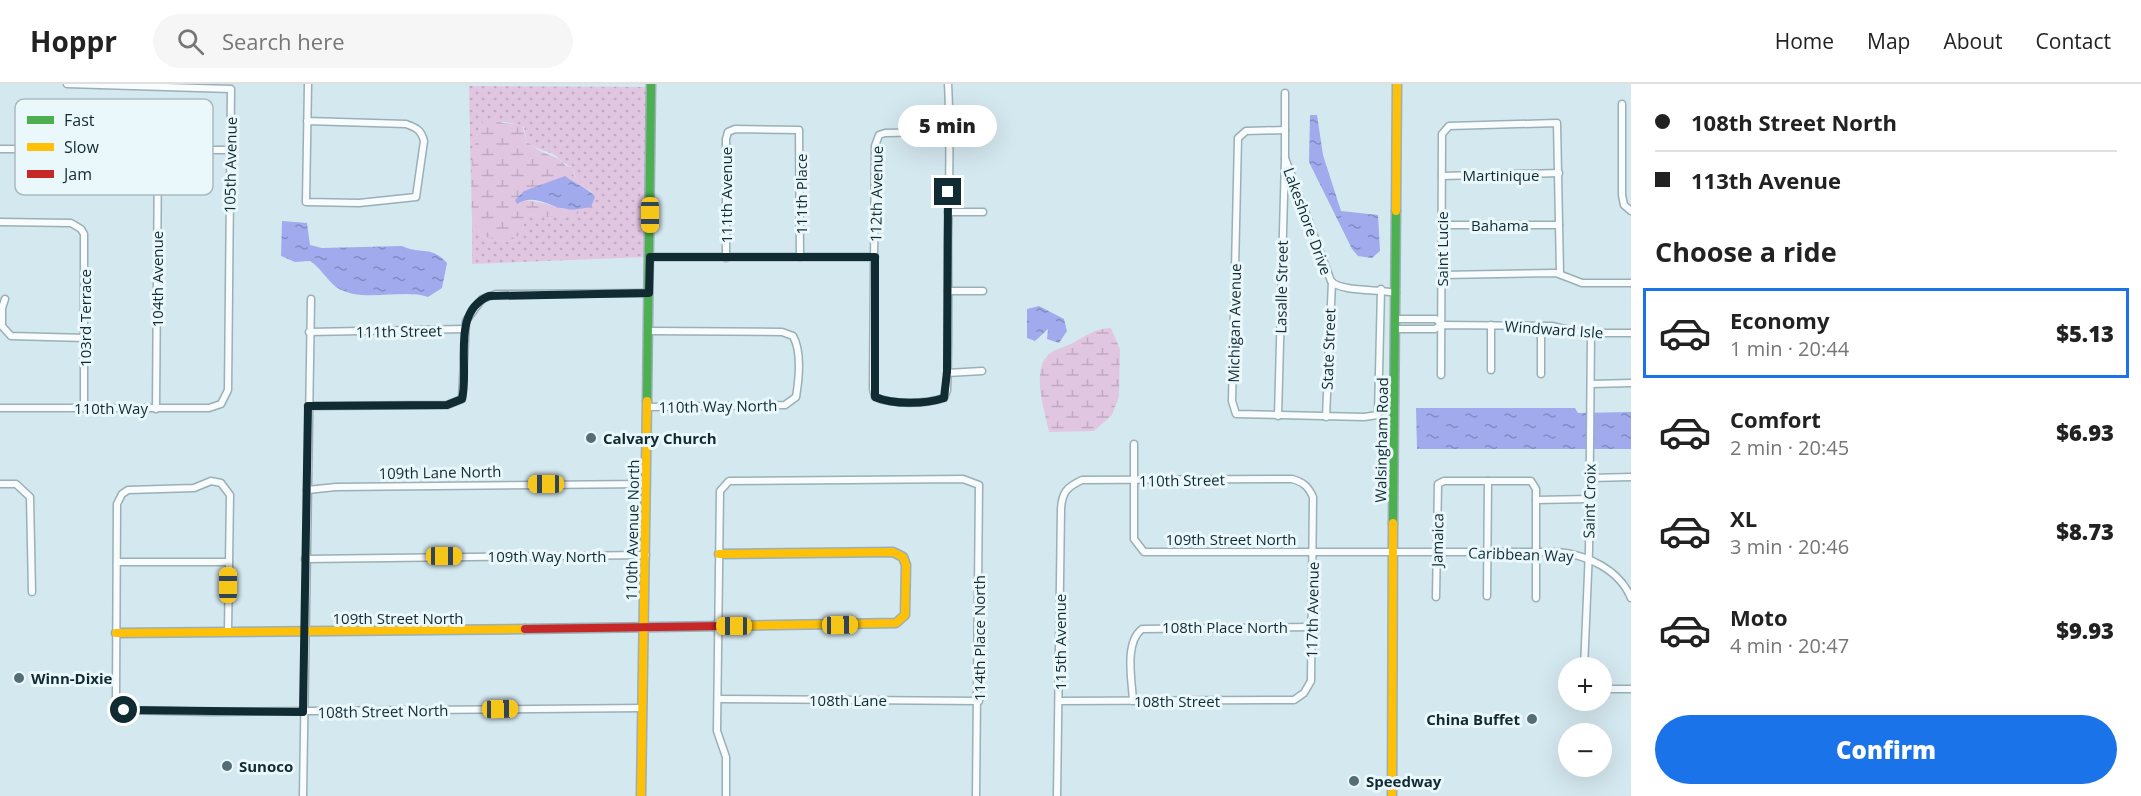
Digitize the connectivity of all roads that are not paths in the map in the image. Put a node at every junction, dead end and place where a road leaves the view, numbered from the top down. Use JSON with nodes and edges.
{"nodes":[{"id":1,"x":67,"y":84,"type":"edge"},
{"id":2,"x":308,"y":84,"type":"edge"},
{"id":3,"x":651,"y":84,"type":"edge"},
{"id":4,"x":948,"y":84,"type":"edge"},
{"id":5,"x":1397,"y":84,"type":"edge"},
{"id":6,"x":1285,"y":93,"type":"dead end"},
{"id":7,"x":1622,"y":104,"type":"dead end"},
{"id":8,"x":307,"y":121,"type":"junction"},
{"id":9,"x":799,"y":130,"type":"joint"},
{"id":10,"x":1285,"y":130,"type":"junction"},
{"id":11,"x":986,"y":131,"type":"dead end"},
{"id":12,"x":948,"y":133,"type":"junction"},
{"id":13,"x":0,"y":149,"type":"edge"},
{"id":14,"x":15,"y":149,"type":"edge"},
{"id":15,"x":213,"y":150,"type":"edge"},
{"id":16,"x":230,"y":150,"type":"junction"},
{"id":17,"x":1285,"y":158,"type":"junction"},
{"id":18,"x":1559,"y":173,"type":"junction"},
{"id":19,"x":1442,"y":176,"type":"junction"},
{"id":20,"x":158,"y":195,"type":"edge"},
{"id":21,"x":1631,"y":211,"type":"edge"},
{"id":22,"x":948,"y":212,"type":"junction"},
{"id":23,"x":983,"y":212,"type":"dead end"},
{"id":24,"x":0,"y":222,"type":"edge"},
{"id":25,"x":1442,"y":225,"type":"junction"},
{"id":26,"x":1559,"y":225,"type":"junction"},
{"id":27,"x":650,"y":257,"type":"junction"},
{"id":28,"x":801,"y":257,"type":"junction"},
{"id":29,"x":875,"y":257,"type":"junction"},
{"id":30,"x":726,"y":258,"type":"junction"},
{"id":31,"x":1560,"y":274,"type":"junction"},
{"id":32,"x":1442,"y":275,"type":"junction"},
{"id":33,"x":1332,"y":282,"type":"junction"},
{"id":34,"x":1631,"y":283,"type":"edge"},
{"id":35,"x":1381,"y":289,"type":"junction"},
{"id":36,"x":948,"y":291,"type":"junction"},
{"id":37,"x":983,"y":291,"type":"dead end"},
{"id":38,"x":1396,"y":292,"type":"junction"},
{"id":39,"x":649,"y":293,"type":"junction"},
{"id":40,"x":5,"y":299,"type":"dead end"},
{"id":41,"x":311,"y":299,"type":"dead end"},
{"id":42,"x":1396,"y":319,"type":"junction"},
{"id":43,"x":1441,"y":325,"type":"junction"},
{"id":44,"x":1491,"y":325,"type":"junction"},
{"id":45,"x":1541,"y":326,"type":"junction"},
{"id":46,"x":465,"y":329,"type":"junction"},
{"id":47,"x":1396,"y":329,"type":"junction"},
{"id":48,"x":648,"y":331,"type":"junction"},
{"id":49,"x":309,"y":332,"type":"junction"},
{"id":50,"x":1591,"y":333,"type":"junction"},
{"id":51,"x":1631,"y":333,"type":"edge"},
{"id":52,"x":86,"y":338,"type":"junction"},
{"id":53,"x":1491,"y":370,"type":"dead end"},
{"id":54,"x":982,"y":371,"type":"dead end"},
{"id":55,"x":947,"y":372,"type":"junction"},
{"id":56,"x":1541,"y":374,"type":"dead end"},
{"id":57,"x":1441,"y":375,"type":"dead end"},
{"id":58,"x":1631,"y":383,"type":"edge"},
{"id":59,"x":1591,"y":384,"type":"junction"},
{"id":60,"x":221,"y":404,"type":"joint"},
{"id":61,"x":308,"y":406,"type":"junction"},
{"id":62,"x":647,"y":407,"type":"junction"},
{"id":63,"x":0,"y":408,"type":"edge"},
{"id":64,"x":84,"y":408,"type":"junction"},
{"id":65,"x":156,"y":409,"type":"junction"},
{"id":66,"x":1278,"y":416,"type":"junction"},
{"id":67,"x":1326,"y":417,"type":"junction"},
{"id":68,"x":1134,"y":444,"type":"dead end"},
{"id":69,"x":1631,"y":477,"type":"edge"},
{"id":70,"x":1590,"y":478,"type":"junction"},
{"id":71,"x":1133,"y":480,"type":"junction"},
{"id":72,"x":1300,"y":481,"type":"joint"},
{"id":73,"x":1488,"y":481,"type":"junction"},
{"id":74,"x":0,"y":484,"type":"edge"},
{"id":75,"x":646,"y":484,"type":"junction"},
{"id":76,"x":307,"y":490,"type":"junction"},
{"id":77,"x":1066,"y":490,"type":"joint"},
{"id":78,"x":1590,"y":499,"type":"junction"},
{"id":79,"x":1536,"y":500,"type":"junction"},
{"id":80,"x":1313,"y":552,"type":"junction"},
{"id":81,"x":1437,"y":552,"type":"junction"},
{"id":82,"x":1536,"y":552,"type":"junction"},
{"id":83,"x":1393,"y":553,"type":"junction"},
{"id":84,"x":1487,"y":553,"type":"junction"},
{"id":85,"x":719,"y":554,"type":"junction"},
{"id":86,"x":646,"y":555,"type":"junction"},
{"id":87,"x":1588,"y":558,"type":"junction"},
{"id":88,"x":305,"y":559,"type":"junction"},
{"id":89,"x":117,"y":562,"type":"junction"},
{"id":90,"x":229,"y":562,"type":"junction"},
{"id":91,"x":32,"y":592,"type":"dead end"},
{"id":92,"x":1487,"y":596,"type":"dead end"},
{"id":93,"x":1436,"y":597,"type":"dead end"},
{"id":94,"x":1536,"y":598,"type":"dead end"},
{"id":95,"x":1631,"y":598,"type":"edge"},
{"id":96,"x":720,"y":626,"type":"junction"},
{"id":97,"x":1312,"y":627,"type":"junction"},
{"id":98,"x":645,"y":628,"type":"junction"},
{"id":99,"x":228,"y":631,"type":"junction"},
{"id":100,"x":304,"y":632,"type":"junction"},
{"id":101,"x":116,"y":633,"type":"junction"},
{"id":102,"x":1584,"y":657,"type":"edge"},
{"id":103,"x":1612,"y":689,"type":"edge"},
{"id":104,"x":1631,"y":689,"type":"edge"},
{"id":105,"x":718,"y":699,"type":"junction"},
{"id":106,"x":1294,"y":700,"type":"joint"},
{"id":107,"x":979,"y":701,"type":"junction"},
{"id":108,"x":1059,"y":701,"type":"junction"},
{"id":109,"x":1132,"y":701,"type":"junction"},
{"id":110,"x":643,"y":708,"type":"junction"},
{"id":111,"x":303,"y":712,"type":"junction"},
{"id":112,"x":303,"y":796,"type":"edge"},
{"id":113,"x":641,"y":796,"type":"edge"},
{"id":114,"x":726,"y":796,"type":"edge"},
{"id":115,"x":976,"y":796,"type":"edge"},
{"id":116,"x":1057,"y":796,"type":"edge"},
{"id":117,"x":1392,"y":796,"type":"edge"}],
"edges":[{"from":1,"to":16,"type":"street","name":"105th Avenue"},
{"from":2,"to":8,"type":"street"},
{"from":3,"to":27,"type":"street","name":"110th Avenue North"},
{"from":4,"to":12,"type":"street"},
{"from":5,"to":38,"type":"street","name":"Walsingham Road"},
{"from":6,"to":10,"type":"street","name":"Lakeshore Drive"},
{"from":7,"to":21,"type":"street"},
{"from":8,"to":8,"type":"street"},
{"from":9,"to":28,"type":"street","name":"111th Place"},
{"from":9,"to":30,"type":"street","name":"111th Avenue"},
{"from":10,"to":17,"type":"street","name":"Lakeshore Drive"},
{"from":10,"to":66,"type":"street","name":"Michigan Avenue"},
{"from":11,"to":12,"type":"street"},
{"from":12,"to":22,"type":"street"},
{"from":12,"to":29,"type":"street","name":"112th Avenue"},
{"from":13,"to":14,"type":"street"},
{"from":15,"to":16,"type":"street"},
{"from":16,"to":60,"type":"street","name":"105th Avenue"},
{"from":17,"to":33,"type":"street","name":"Lakeshore Drive"},
{"from":17,"to":66,"type":"street","name":"Lasalle Street"},
{"from":18,"to":19,"type":"street","name":"Martinique"},
{"from":18,"to":19,"type":"street","name":"Saint Lucie"},
{"from":18,"to":26,"type":"street"},
{"from":19,"to":25,"type":"street","name":"Saint Lucie"},
{"from":20,"to":65,"type":"street","name":"104th Avenue"},
{"from":22,"to":23,"type":"street"},
{"from":22,"to":36,"type":"street"},
{"from":24,"to":52,"type":"street","name":"103rd Terrace"},
{"from":25,"to":26,"type":"street","name":"Bahama"},
{"from":25,"to":32,"type":"street","name":"Saint Lucie"},
{"from":26,"to":31,"type":"street"},
{"from":27,"to":30,"type":"street"},
{"from":27,"to":39,"type":"street","name":"110th Avenue North"},
{"from":28,"to":29,"type":"street"},
{"from":28,"to":30,"type":"street"},
{"from":29,"to":55,"type":"street","name":"112th Avenue"},
{"from":31,"to":32,"type":"street"},
{"from":31,"to":34,"type":"street"},
{"from":32,"to":43,"type":"street","name":"Saint Lucie"},
{"from":33,"to":35,"type":"street","name":"Lakeshore Drive"},
{"from":33,"to":67,"type":"street","name":"State Street"},
{"from":35,"to":38,"type":"street","name":"Lakeshore Drive"},
{"from":35,"to":67,"type":"street","name":"Michigan Avenue"},
{"from":36,"to":37,"type":"street"},
{"from":36,"to":55,"type":"street"},
{"from":38,"to":42,"type":"street","name":"Walsingham Road"},
{"from":39,"to":46,"type":"street"},
{"from":39,"to":48,"type":"street","name":"110th Avenue North"},
{"from":40,"to":52,"type":"street"},
{"from":41,"to":49,"type":"street"},
{"from":42,"to":43,"type":"street"},
{"from":42,"to":47,"type":"street","name":"Walsingham Road"},
{"from":43,"to":44,"type":"street","name":"Windward Isle"},
{"from":43,"to":47,"type":"street"},
{"from":43,"to":57,"type":"street","name":"Saint Lucie"},
{"from":44,"to":45,"type":"street","name":"Windward Isle"},
{"from":44,"to":53,"type":"street"},
{"from":45,"to":50,"type":"street","name":"Windward Isle"},
{"from":45,"to":56,"type":"street"},
{"from":46,"to":49,"type":"street","name":"111th Street"},
{"from":46,"to":61,"type":"street"},
{"from":47,"to":83,"type":"street","name":"Walsingham Road"},
{"from":48,"to":62,"type":"street","name":"110th Avenue North"},
{"from":48,"to":62,"type":"street","name":"110th Way North"},
{"from":49,"to":61,"type":"street"},
{"from":50,"to":51,"type":"street","name":"Windward Isle"},
{"from":50,"to":59,"type":"street","name":"Saint Croix"},
{"from":52,"to":64,"type":"street","name":"103rd Terrace"},
{"from":54,"to":55,"type":"street"},
{"from":58,"to":59,"type":"street"},
{"from":59,"to":70,"type":"street","name":"Saint Croix"},
{"from":60,"to":65,"type":"street","name":"110th Way"},
{"from":61,"to":76,"type":"street"},
{"from":62,"to":75,"type":"street","name":"110th Avenue North"},
{"from":63,"to":64,"type":"street","name":"110th Way"},
{"from":64,"to":65,"type":"street","name":"110th Way"},
{"from":66,"to":67,"type":"street","name":"Michigan Avenue"},
{"from":68,"to":71,"type":"street"},
{"from":69,"to":70,"type":"street"},
{"from":70,"to":78,"type":"street","name":"Saint Croix"},
{"from":71,"to":72,"type":"street","name":"110th Street"},
{"from":71,"to":77,"type":"street","name":"110th Street"},
{"from":71,"to":80,"type":"street","name":"109th Street North"},
{"from":72,"to":80,"type":"street","name":"117th Avenue"},
{"from":73,"to":79,"type":"street"},
{"from":73,"to":81,"type":"street","name":"Jamaica"},
{"from":73,"to":84,"type":"street"},
{"from":74,"to":91,"type":"street"},
{"from":75,"to":76,"type":"street","name":"109th Lane North"},
{"from":75,"to":86,"type":"street","name":"110th Avenue North"},
{"from":76,"to":88,"type":"street"},
{"from":77,"to":108,"type":"street","name":"115th Avenue"},
{"from":78,"to":79,"type":"street"},
{"from":78,"to":87,"type":"street","name":"Saint Croix"},
{"from":79,"to":82,"type":"street"},
{"from":80,"to":83,"type":"street","name":"109th Street North"},
{"from":80,"to":97,"type":"street","name":"117th Avenue"},
{"from":81,"to":83,"type":"street","name":"Caribbean Way"},
{"from":81,"to":84,"type":"street","name":"Caribbean Way"},
{"from":81,"to":93,"type":"street","name":"Jamaica"},
{"from":82,"to":84,"type":"street","name":"Caribbean Way"},
{"from":82,"to":87,"type":"street","name":"Caribbean Way"},
{"from":82,"to":94,"type":"street"},
{"from":83,"to":117,"type":"street","name":"Walsingham Road"},
{"from":84,"to":92,"type":"street"},
{"from":85,"to":96,"type":"street"},
{"from":85,"to":96,"type":"street","name":"109th Street North"},
{"from":85,"to":107,"type":"street","name":"114th Place North"},
{"from":86,"to":88,"type":"street","name":"109th Way North"},
{"from":86,"to":98,"type":"street","name":"110th Avenue North"},
{"from":87,"to":95,"type":"street","name":"Caribbean Way"},
{"from":87,"to":102,"type":"street","name":"Saint Croix"},
{"from":88,"to":100,"type":"street"},
{"from":89,"to":90,"type":"street"},
{"from":89,"to":90,"type":"street"},
{"from":89,"to":101,"type":"street"},
{"from":90,"to":99,"type":"street"},
{"from":96,"to":98,"type":"street","name":"109th Street North"},
{"from":96,"to":105,"type":"street"},
{"from":97,"to":106,"type":"street","name":"117th Avenue"},
{"from":97,"to":109,"type":"street","name":"108th Place North"},
{"from":98,"to":100,"type":"street","name":"109th Street North"},
{"from":98,"to":110,"type":"street","name":"110th Avenue North"},
{"from":99,"to":100,"type":"street","name":"109th Street North"},
{"from":99,"to":101,"type":"street","name":"109th Street North"},
{"from":100,"to":111,"type":"street"},
{"from":101,"to":111,"type":"street","name":"108th Street North"},
{"from":103,"to":104,"type":"street"},
{"from":105,"to":107,"type":"street","name":"108th Lane"},
{"from":105,"to":114,"type":"street"},
{"from":106,"to":109,"type":"street","name":"108th Street"},
{"from":107,"to":115,"type":"street","name":"114th Place North"},
{"from":108,"to":109,"type":"street","name":"108th Street"},
{"from":108,"to":116,"type":"street","name":"115th Avenue"},
{"from":110,"to":111,"type":"street","name":"108th Street North"},
{"from":110,"to":113,"type":"street","name":"110th Avenue North"},
{"from":111,"to":112,"type":"street"}]}
